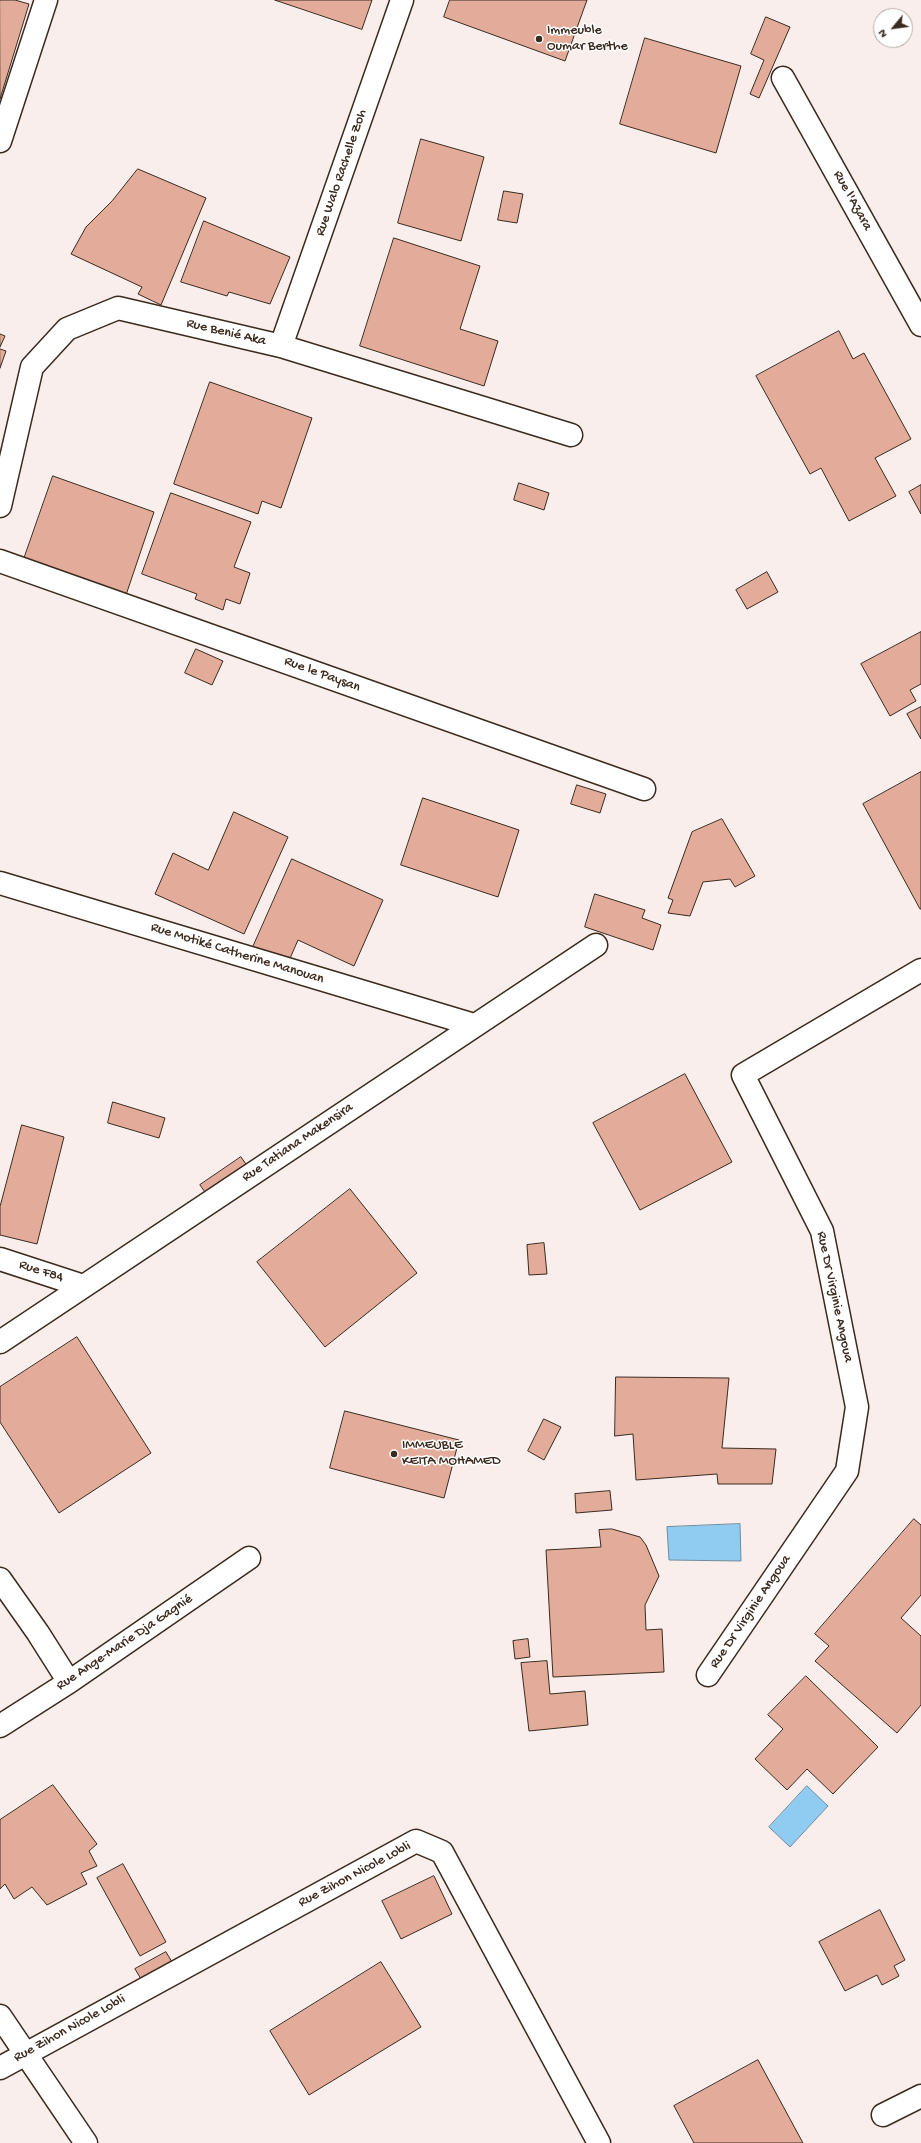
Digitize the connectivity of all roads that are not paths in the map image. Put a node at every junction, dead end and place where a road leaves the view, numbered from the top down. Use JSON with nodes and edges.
{"nodes":[{"id":1,"x":46,"y":0,"type":"edge"},
{"id":2,"x":402,"y":0,"type":"edge"},
{"id":3,"x":782,"y":78,"type":"dead end"},
{"id":4,"x":0,"y":141,"type":"edge"},
{"id":5,"x":921,"y":325,"type":"edge"},
{"id":6,"x":281,"y":346,"type":"junction"},
{"id":7,"x":571,"y":435,"type":"dead end"},
{"id":8,"x":0,"y":506,"type":"edge"},
{"id":9,"x":0,"y":561,"type":"edge"},
{"id":10,"x":644,"y":789,"type":"dead end"},
{"id":11,"x":0,"y":883,"type":"edge"},
{"id":12,"x":596,"y":945,"type":"dead end"},
{"id":13,"x":921,"y":970,"type":"edge"},
{"id":14,"x":474,"y":1025,"type":"junction"},
{"id":15,"x":0,"y":1259,"type":"edge"},
{"id":16,"x":83,"y":1286,"type":"junction"},
{"id":17,"x":0,"y":1342,"type":"edge"},
{"id":18,"x":249,"y":1558,"type":"dead end"},
{"id":19,"x":0,"y":1579,"type":"edge"},
{"id":20,"x":708,"y":1675,"type":"dead end"},
{"id":21,"x":68,"y":1682,"type":"junction"},
{"id":22,"x":0,"y":1726,"type":"edge"},
{"id":23,"x":0,"y":2016,"type":"edge"},
{"id":24,"x":25,"y":2053,"type":"junction"},
{"id":25,"x":0,"y":2068,"type":"edge"},
{"id":26,"x":921,"y":2096,"type":"edge"},
{"id":27,"x":883,"y":2115,"type":"dead end"},
{"id":28,"x":86,"y":2143,"type":"edge"},
{"id":29,"x":599,"y":2143,"type":"edge"}],
"edges":[{"from":1,"to":4,"type":"street"},
{"from":2,"to":6,"type":"street","name":"Rue Walo Rachelle Zoh"},
{"from":3,"to":5,"type":"street","name":"Rue l'Azara"},
{"from":6,"to":7,"type":"street","name":"Rue Benié Aka"},
{"from":6,"to":8,"type":"street","name":"Rue Benié Aka"},
{"from":9,"to":10,"type":"street","name":"Rue le Paysan"},
{"from":11,"to":14,"type":"street","name":"Rue Motiké Catherine Manouan"},
{"from":12,"to":14,"type":"street","name":"Rue Tatiana Makensira"},
{"from":13,"to":20,"type":"street","name":"Rue Dr Virginie Angoua"},
{"from":14,"to":16,"type":"street","name":"Rue Tatiana Makensira"},
{"from":15,"to":16,"type":"street","name":"Rue F84"},
{"from":16,"to":17,"type":"street","name":"Rue Tatiana Makensira"},
{"from":18,"to":21,"type":"street","name":"Rue Ange-Marie Dja Gagnié"},
{"from":19,"to":21,"type":"street"},
{"from":21,"to":22,"type":"street","name":"Rue Ange-Marie Dja Gagnié"},
{"from":23,"to":24,"type":"street"},
{"from":24,"to":25,"type":"street","name":"Rue Zihon Nicole Lobli"},
{"from":24,"to":28,"type":"street"},
{"from":24,"to":29,"type":"street","name":"Rue Zihon Nicole Lobli"},
{"from":26,"to":27,"type":"street"}]}
